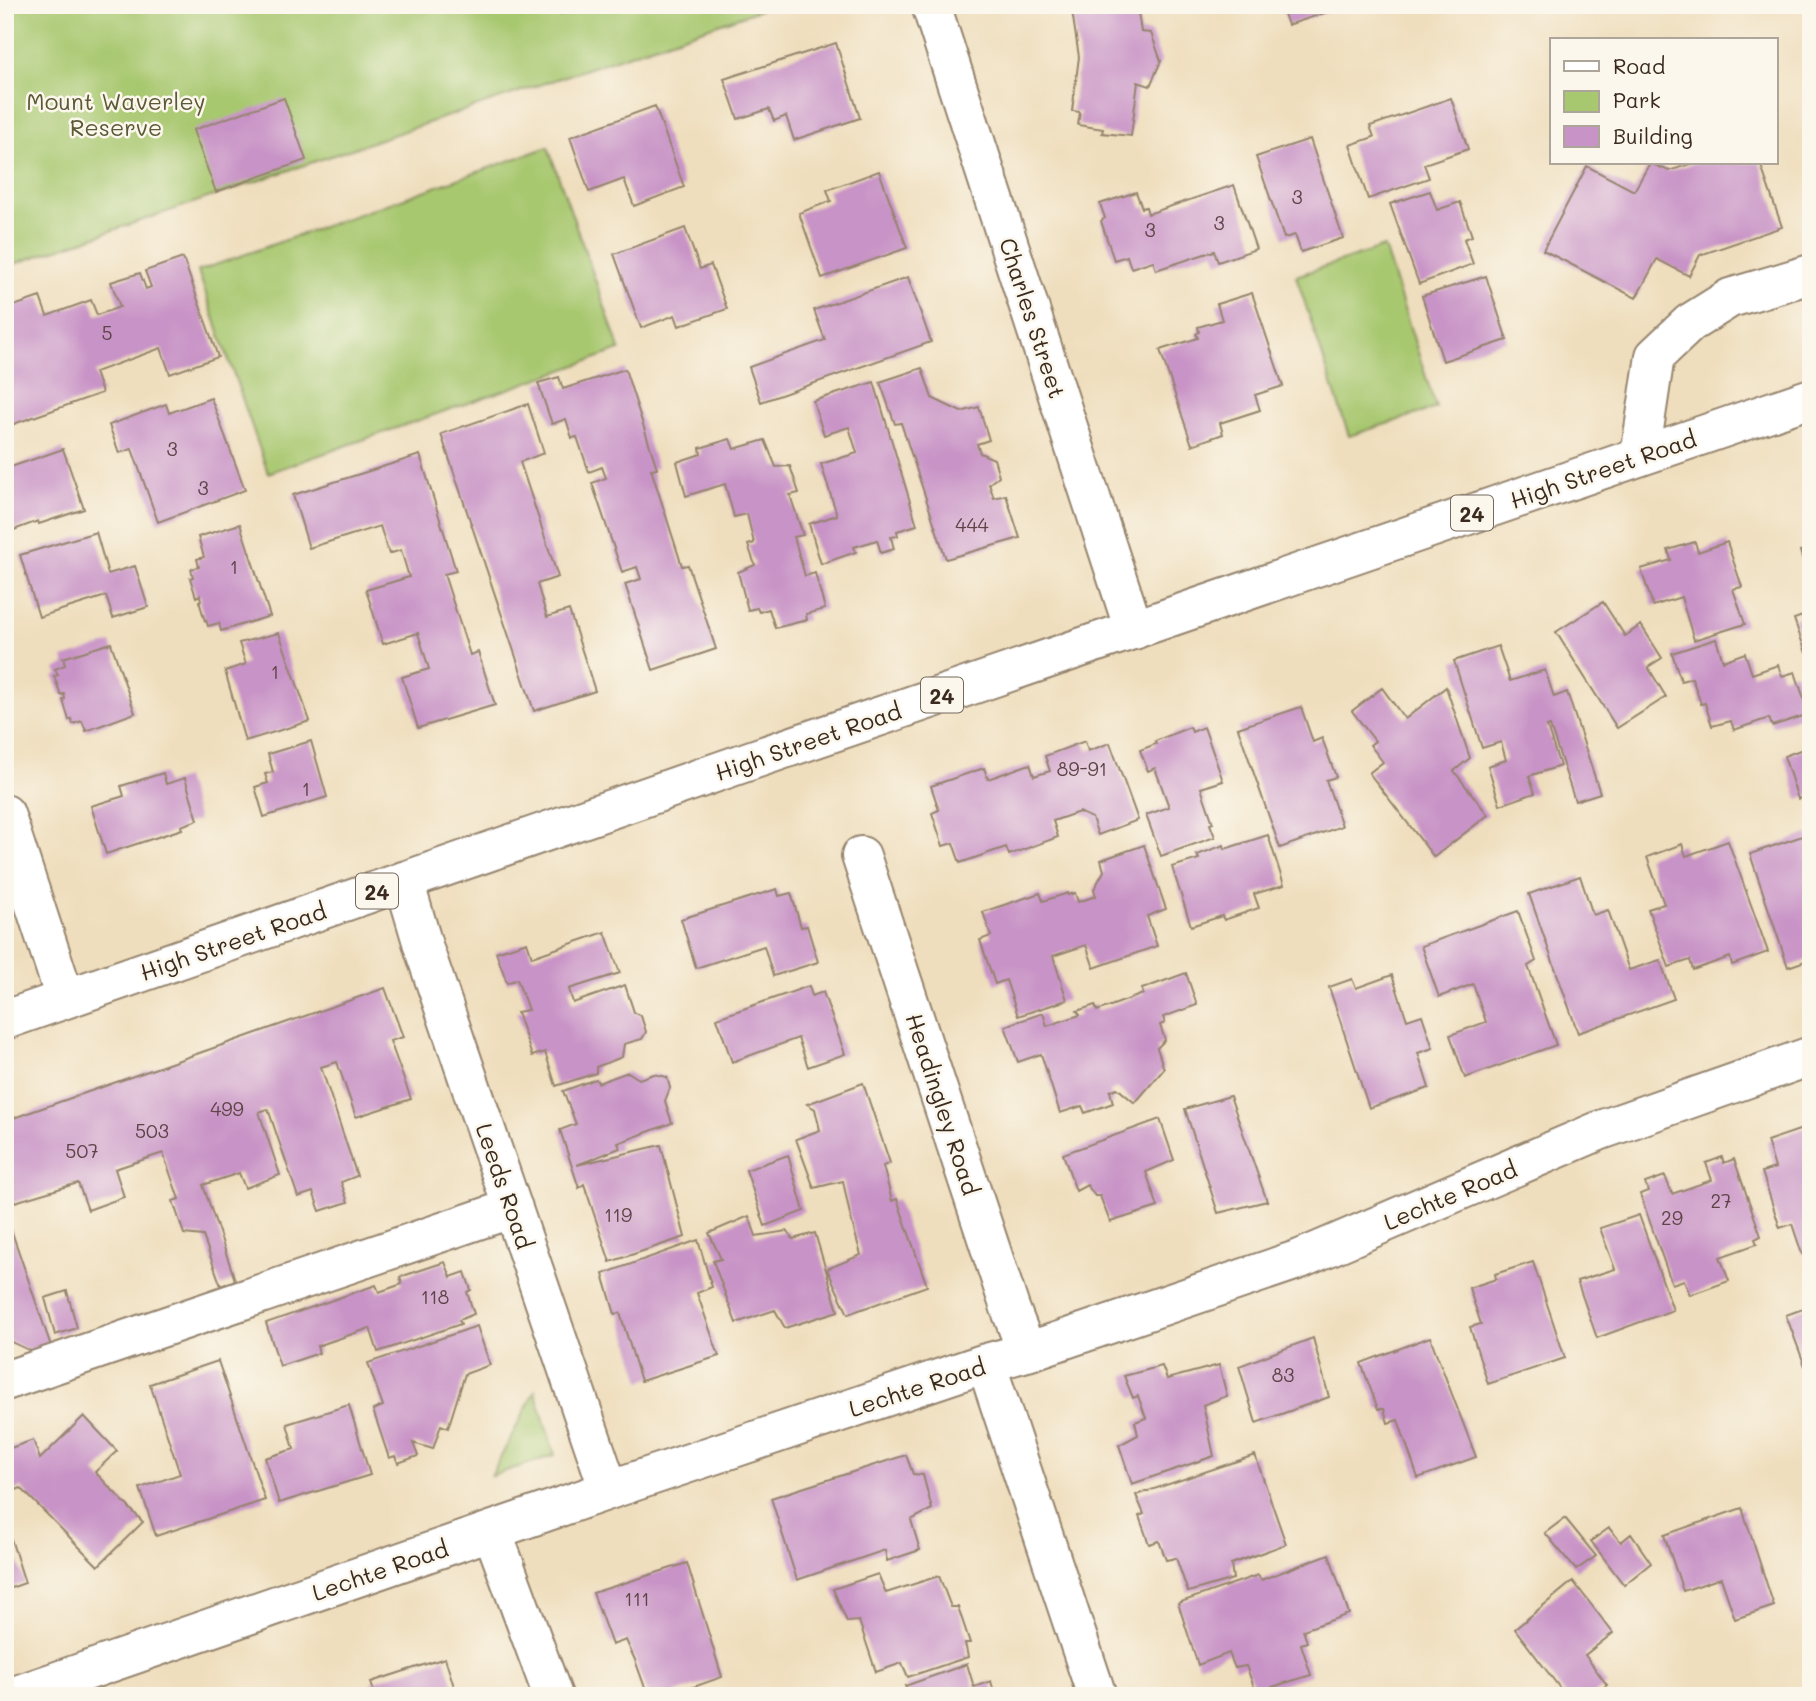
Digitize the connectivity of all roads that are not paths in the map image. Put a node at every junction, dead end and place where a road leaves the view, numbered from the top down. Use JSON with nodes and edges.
{"nodes":[{"id":1,"x":931,"y":5,"type":"edge"},
{"id":2,"x":1811,"y":274,"type":"edge"},
{"id":3,"x":1811,"y":398,"type":"edge"},
{"id":4,"x":1640,"y":456,"type":"junction"},
{"id":5,"x":1134,"y":630,"type":"junction"},
{"id":6,"x":5,"y":814,"type":"edge"},
{"id":7,"x":861,"y":856,"type":"dead end"},
{"id":8,"x":404,"y":881,"type":"junction"},
{"id":9,"x":65,"y":998,"type":"junction"},
{"id":10,"x":5,"y":1020,"type":"edge"},
{"id":11,"x":1811,"y":1056,"type":"edge"},
{"id":12,"x":513,"y":1208,"type":"junction"},
{"id":13,"x":1027,"y":1352,"type":"junction"},
{"id":14,"x":986,"y":1363,"type":"junction"},
{"id":15,"x":5,"y":1381,"type":"edge"},
{"id":16,"x":609,"y":1490,"type":"junction"},
{"id":17,"x":492,"y":1531,"type":"junction"},
{"id":18,"x":14,"y":1696,"type":"edge"},
{"id":19,"x":553,"y":1696,"type":"edge"},
{"id":20,"x":1097,"y":1696,"type":"edge"}],
"edges":[{"from":1,"to":5,"type":"street","name":"Charles Street"},
{"from":2,"to":4,"type":"street"},
{"from":3,"to":4,"type":"street","name":"High Street Road","number":"24"},
{"from":4,"to":5,"type":"street","name":"High Street Road","number":"24"},
{"from":5,"to":8,"type":"street","name":"High Street Road","number":"24"},
{"from":6,"to":9,"type":"street"},
{"from":7,"to":13,"type":"street","name":"Headingley Road"},
{"from":8,"to":9,"type":"street","name":"High Street Road","number":"24"},
{"from":8,"to":12,"type":"street","name":"Leeds Road"},
{"from":9,"to":10,"type":"street","name":"High Street Road","number":"24"},
{"from":11,"to":13,"type":"street","name":"Lechte Road"},
{"from":12,"to":15,"type":"street"},
{"from":12,"to":16,"type":"street","name":"Leeds Road"},
{"from":13,"to":14,"type":"street","name":"Lechte Road"},
{"from":14,"to":16,"type":"street","name":"Lechte Road"},
{"from":14,"to":20,"type":"street"},
{"from":16,"to":17,"type":"street","name":"Lechte Road"},
{"from":17,"to":18,"type":"street","name":"Lechte Road"},
{"from":17,"to":19,"type":"street"}]}
